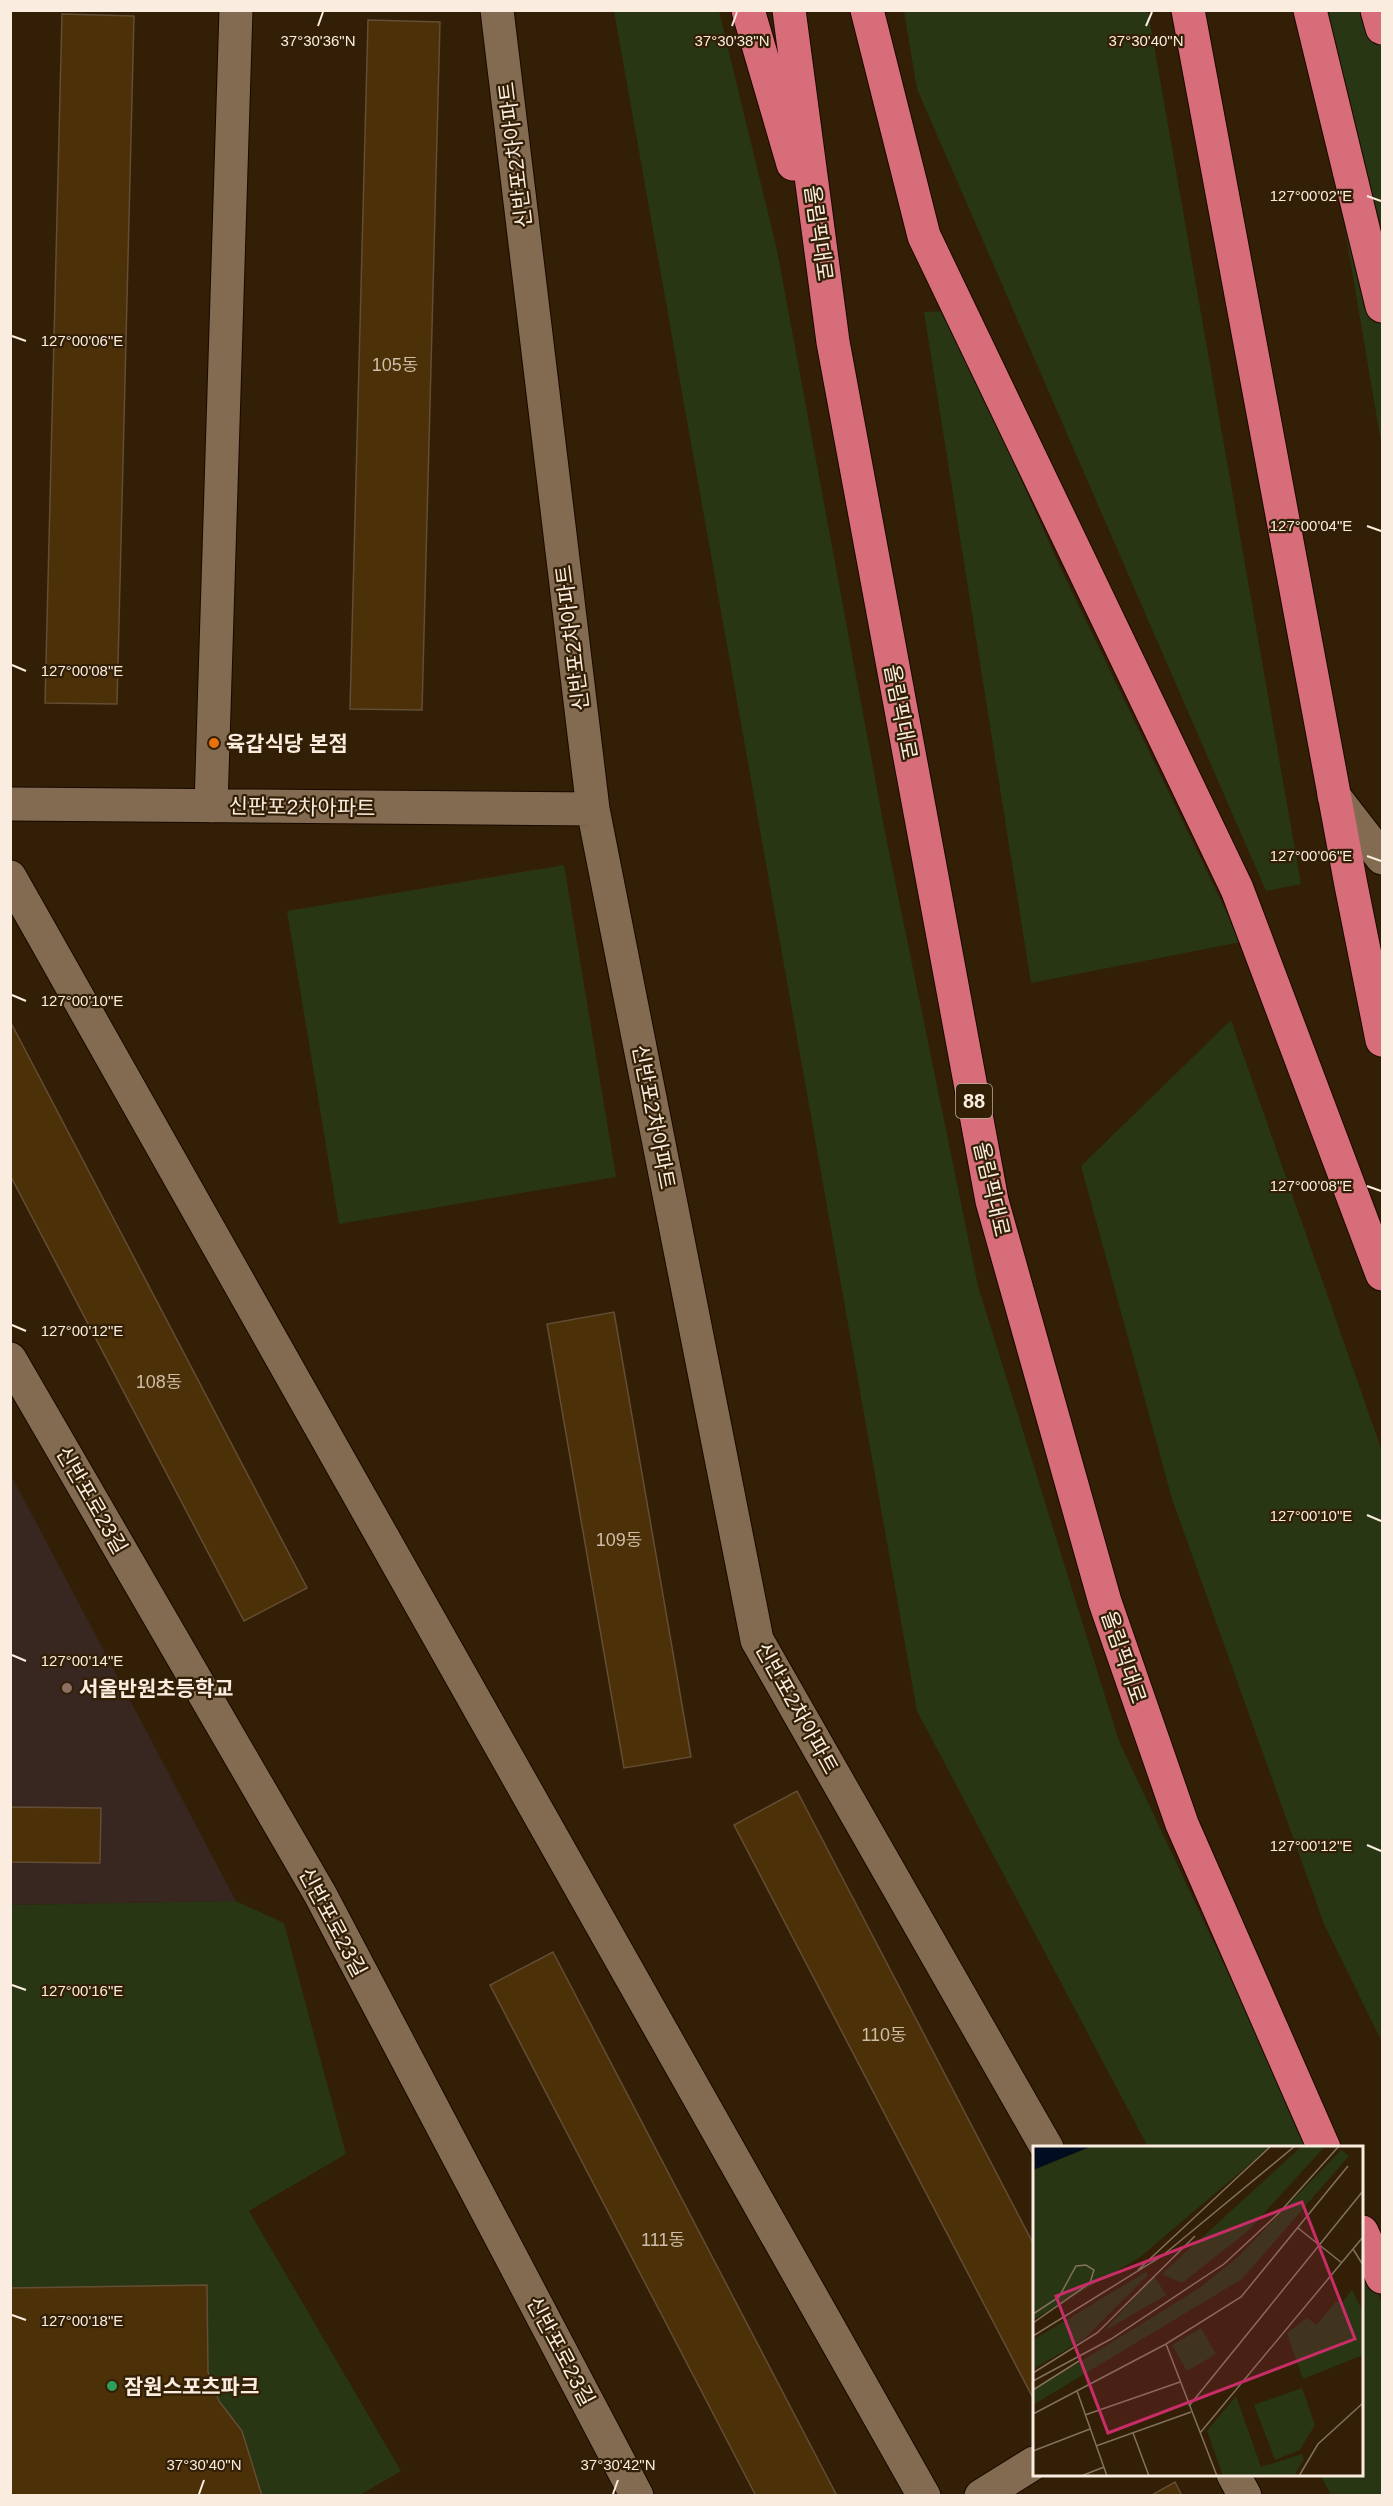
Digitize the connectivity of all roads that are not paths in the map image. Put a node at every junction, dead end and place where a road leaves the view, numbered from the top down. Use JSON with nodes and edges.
{"nodes":[{"id":1,"x":236,"y":10,"type":"edge"},
{"id":2,"x":497,"y":10,"type":"edge"},
{"id":3,"x":748,"y":10,"type":"edge"},
{"id":4,"x":789,"y":10,"type":"edge"},
{"id":5,"x":867,"y":10,"type":"edge"},
{"id":6,"x":1188,"y":10,"type":"edge"},
{"id":7,"x":1310,"y":10,"type":"edge"},
{"id":8,"x":1377,"y":10,"type":"edge"},
{"id":9,"x":1383,"y":28,"type":"edge"},
{"id":10,"x":825,"y":273,"type":"junction"},
{"id":11,"x":1383,"y":306,"type":"edge"},
{"id":12,"x":1334,"y":796,"type":"junction"},
{"id":13,"x":10,"y":804,"type":"edge"},
{"id":14,"x":211,"y":806,"type":"junction"},
{"id":15,"x":593,"y":809,"type":"junction"},
{"id":16,"x":1383,"y":858,"type":"edge"},
{"id":17,"x":10,"y":877,"type":"edge"},
{"id":18,"x":1383,"y":1040,"type":"edge"},
{"id":19,"x":1383,"y":1274,"type":"edge"},
{"id":20,"x":10,"y":1359,"type":"edge"},
{"id":21,"x":1046,"y":2146,"type":"edge"},
{"id":22,"x":1323,"y":2146,"type":"edge"},
{"id":23,"x":1363,"y":2234,"type":"edge"},
{"id":24,"x":1383,"y":2277,"type":"edge"},
{"id":25,"x":1033,"y":2464,"type":"edge"},
{"id":26,"x":1234,"y":2476,"type":"edge"},
{"id":27,"x":637,"y":2496,"type":"edge"},
{"id":28,"x":924,"y":2496,"type":"edge"},
{"id":29,"x":981,"y":2496,"type":"edge"},
{"id":30,"x":1245,"y":2496,"type":"edge"}],
"edges":[{"from":1,"to":14,"type":"street"},
{"from":2,"to":15,"type":"street","name":"신반포2차아파트"},
{"from":3,"to":10,"type":"highway"},
{"from":4,"to":10,"type":"highway","name":"올림픽대로","number":"88"},
{"from":5,"to":19,"type":"highway"},
{"from":6,"to":12,"type":"highway"},
{"from":7,"to":11,"type":"highway"},
{"from":8,"to":9,"type":"highway"},
{"from":10,"to":22,"type":"highway","name":"올림픽대로","number":"88"},
{"from":12,"to":16,"type":"street"},
{"from":12,"to":18,"type":"highway"},
{"from":13,"to":14,"type":"street","name":"신판포2차아파트"},
{"from":14,"to":15,"type":"street","name":"신판포2차아파트"},
{"from":15,"to":21,"type":"street","name":"신반포2차아파트"},
{"from":17,"to":28,"type":"street"},
{"from":20,"to":27,"type":"street","name":"신반포로23길"},
{"from":23,"to":24,"type":"highway"},
{"from":25,"to":29,"type":"street"},
{"from":26,"to":30,"type":"street"}]}
